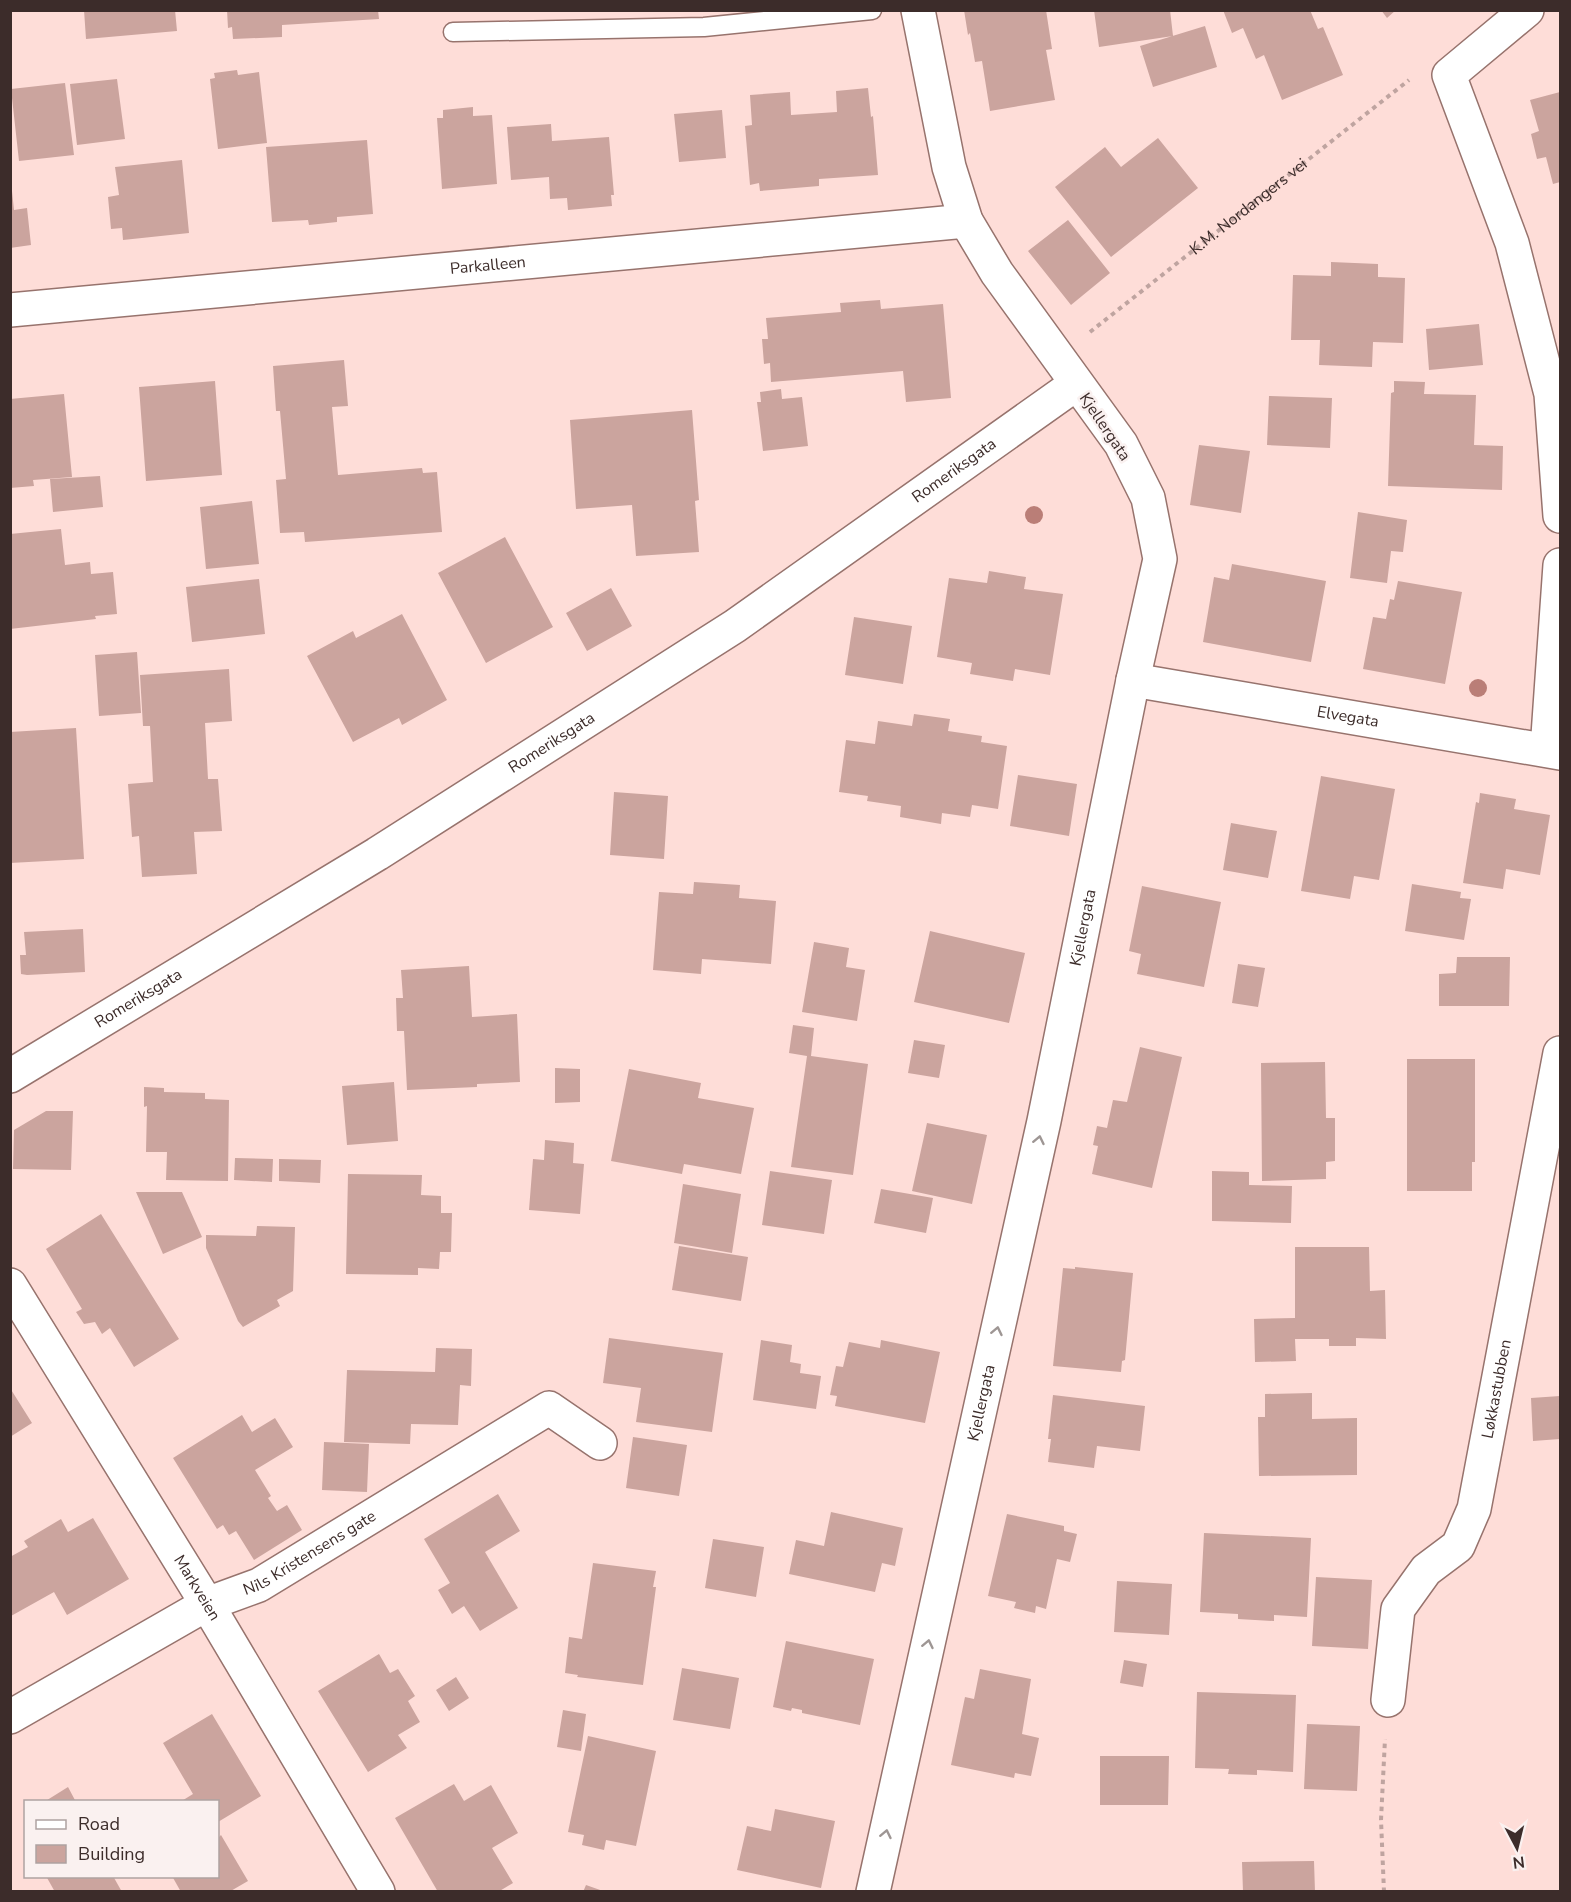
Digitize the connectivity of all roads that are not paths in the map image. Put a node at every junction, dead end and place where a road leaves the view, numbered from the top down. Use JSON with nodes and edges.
{"nodes":[{"id":1,"x":872,"y":10,"type":"edge"},
{"id":2,"x":918,"y":10,"type":"edge"},
{"id":3,"x":1527,"y":10,"type":"edge"},
{"id":4,"x":453,"y":32,"type":"dead end"},
{"id":5,"x":966,"y":221,"type":"junction"},
{"id":6,"x":10,"y":310,"type":"edge"},
{"id":7,"x":1076,"y":384,"type":"junction"},
{"id":8,"x":1560,"y":516,"type":"edge"},
{"id":9,"x":1560,"y":565,"type":"edge"},
{"id":10,"x":1133,"y":680,"type":"junction"},
{"id":11,"x":1554,"y":751,"type":"edge"},
{"id":12,"x":1560,"y":1053,"type":"edge"},
{"id":13,"x":10,"y":1076,"type":"edge"},
{"id":14,"x":10,"y":1285,"type":"edge"},
{"id":15,"x":600,"y":1443,"type":"dead end"},
{"id":16,"x":207,"y":1604,"type":"junction"},
{"id":17,"x":1388,"y":1700,"type":"road end"},
{"id":18,"x":10,"y":1717,"type":"edge"},
{"id":19,"x":378,"y":1892,"type":"edge"},
{"id":20,"x":873,"y":1892,"type":"edge"}],
"edges":[{"from":1,"to":4,"type":"lane"},
{"from":2,"to":5,"type":"street","name":"Kjellergata"},
{"from":3,"to":8,"type":"street"},
{"from":5,"to":6,"type":"street","name":"Parkalleen"},
{"from":5,"to":7,"type":"street","name":"Kjellergata"},
{"from":7,"to":10,"type":"street","name":"Kjellergata"},
{"from":7,"to":13,"type":"street","name":"Romeriksgata"},
{"from":9,"to":11,"type":"street"},
{"from":10,"to":11,"type":"street","name":"Elvegata"},
{"from":20,"to":10,"type":"street","name":"Kjellergata","one_way":true},
{"from":12,"to":17,"type":"street","name":"Løkkastubben"},
{"from":14,"to":16,"type":"street","name":"Markveien"},
{"from":15,"to":16,"type":"street","name":"Nils Kristensens gate"},
{"from":16,"to":18,"type":"street","name":"Nils Kristensens gate"},
{"from":16,"to":19,"type":"street","name":"Markveien"}]}
